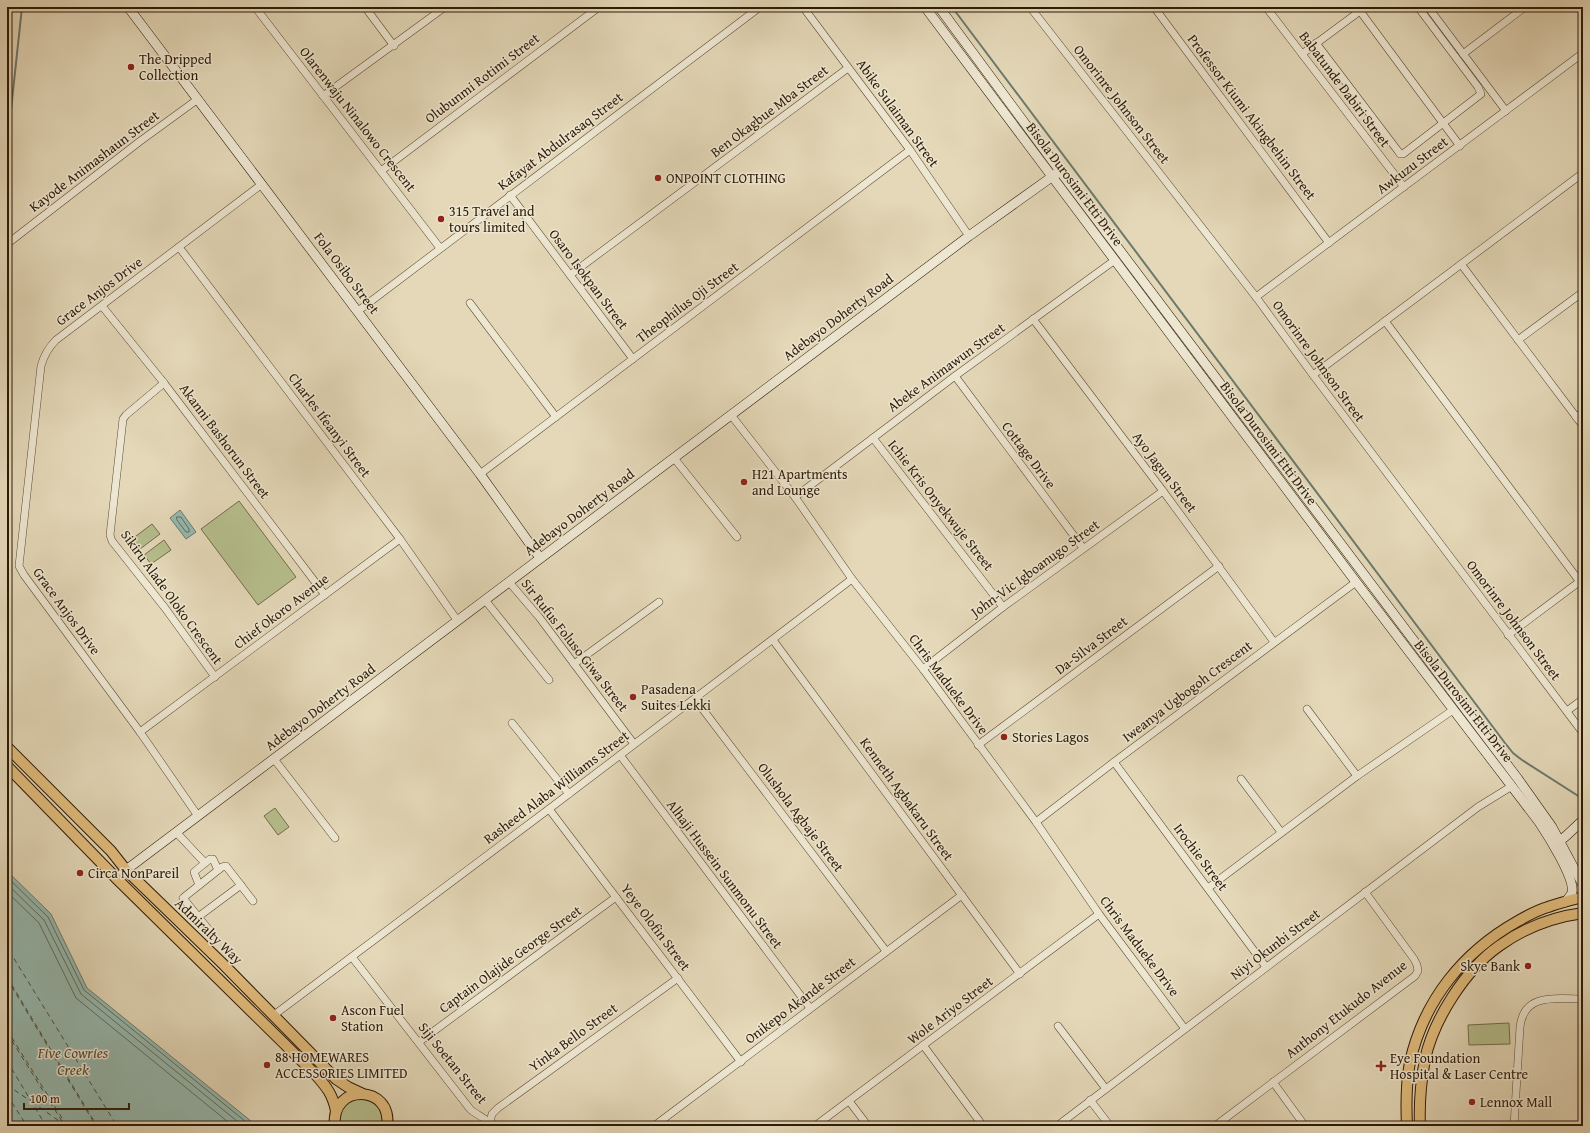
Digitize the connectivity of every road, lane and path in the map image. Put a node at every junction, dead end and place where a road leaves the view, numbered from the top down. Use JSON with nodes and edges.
{"nodes":[{"id":1,"x":128,"y":7,"type":"edge"},
{"id":2,"x":255,"y":7,"type":"edge"},
{"id":3,"x":365,"y":7,"type":"edge"},
{"id":4,"x":445,"y":7,"type":"edge"},
{"id":5,"x":599,"y":7,"type":"edge"},
{"id":6,"x":760,"y":7,"type":"edge"},
{"id":7,"x":803,"y":7,"type":"edge"},
{"id":8,"x":925,"y":7,"type":"edge"},
{"id":9,"x":939,"y":7,"type":"edge"},
{"id":10,"x":1030,"y":7,"type":"edge"},
{"id":11,"x":1154,"y":7,"type":"edge"},
{"id":12,"x":1266,"y":7,"type":"edge"},
{"id":13,"x":1418,"y":7,"type":"edge"},
{"id":14,"x":1428,"y":7,"type":"edge"},
{"id":15,"x":1525,"y":7,"type":"edge"},
{"id":16,"x":1362,"y":9,"type":"edge"},
{"id":17,"x":1316,"y":43,"type":"junction"},
{"id":18,"x":394,"y":46,"type":"junction"},
{"id":19,"x":1583,"y":53,"type":"edge"},
{"id":20,"x":1302,"y":54,"type":"junction"},
{"id":21,"x":1463,"y":54,"type":"junction"},
{"id":22,"x":848,"y":68,"type":"junction"},
{"id":23,"x":323,"y":96,"type":"junction"},
{"id":24,"x":198,"y":99,"type":"junction"},
{"id":25,"x":1506,"y":111,"type":"junction"},
{"id":26,"x":1444,"y":124,"type":"junction"},
{"id":27,"x":1460,"y":146,"type":"junction"},
{"id":28,"x":910,"y":150,"type":"junction"},
{"id":29,"x":381,"y":171,"type":"junction"},
{"id":30,"x":1060,"y":171,"type":"junction"},
{"id":31,"x":1583,"y":173,"type":"edge"},
{"id":32,"x":1052,"y":178,"type":"junction"},
{"id":33,"x":262,"y":184,"type":"junction"},
{"id":34,"x":1404,"y":187,"type":"junction"},
{"id":35,"x":510,"y":195,"type":"junction"},
{"id":36,"x":969,"y":236,"type":"junction"},
{"id":37,"x":1329,"y":243,"type":"junction"},
{"id":38,"x":7,"y":244,"type":"edge"},
{"id":39,"x":179,"y":247,"type":"junction"},
{"id":40,"x":440,"y":248,"type":"junction"},
{"id":41,"x":1115,"y":260,"type":"junction"},
{"id":42,"x":1461,"y":264,"type":"junction"},
{"id":43,"x":570,"y":275,"type":"junction"},
{"id":44,"x":1583,"y":292,"type":"edge"},
{"id":45,"x":1256,"y":297,"type":"junction"},
{"id":46,"x":470,"y":303,"type":"dead end"},
{"id":47,"x":102,"y":306,"type":"junction"},
{"id":48,"x":358,"y":312,"type":"junction"},
{"id":49,"x":1033,"y":319,"type":"junction"},
{"id":50,"x":1385,"y":321,"type":"junction"},
{"id":51,"x":1518,"y":340,"type":"junction"},
{"id":52,"x":633,"y":359,"type":"junction"},
{"id":53,"x":1313,"y":375,"type":"junction"},
{"id":54,"x":955,"y":376,"type":"junction"},
{"id":55,"x":164,"y":383,"type":"junction"},
{"id":56,"x":1583,"y":412,"type":"edge"},
{"id":57,"x":731,"y":415,"type":"junction"},
{"id":58,"x":556,"y":417,"type":"junction"},
{"id":59,"x":1576,"y":417,"type":"junction"},
{"id":60,"x":1583,"y":426,"type":"edge"},
{"id":61,"x":873,"y":438,"type":"junction"},
{"id":62,"x":674,"y":458,"type":"junction"},
{"id":63,"x":480,"y":474,"type":"junction"},
{"id":64,"x":1163,"y":490,"type":"junction"},
{"id":65,"x":795,"y":497,"type":"junction"},
{"id":66,"x":737,"y":537,"type":"dead end"},
{"id":67,"x":400,"y":539,"type":"junction"},
{"id":68,"x":1083,"y":548,"type":"junction"},
{"id":69,"x":540,"y":558,"type":"junction"},
{"id":70,"x":1219,"y":566,"type":"junction"},
{"id":71,"x":852,"y":579,"type":"junction"},
{"id":72,"x":1581,"y":580,"type":"edge"},
{"id":73,"x":509,"y":582,"type":"junction"},
{"id":74,"x":1356,"y":582,"type":"junction"},
{"id":75,"x":325,"y":595,"type":"junction"},
{"id":76,"x":485,"y":600,"type":"junction"},
{"id":77,"x":659,"y":602,"type":"dead end"},
{"id":78,"x":1003,"y":606,"type":"junction"},
{"id":79,"x":457,"y":620,"type":"junction"},
{"id":80,"x":1508,"y":635,"type":"junction"},
{"id":81,"x":773,"y":640,"type":"junction"},
{"id":82,"x":1274,"y":642,"type":"junction"},
{"id":83,"x":574,"y":664,"type":"junction"},
{"id":84,"x":923,"y":668,"type":"junction"},
{"id":85,"x":215,"y":677,"type":"junction"},
{"id":86,"x":549,"y":680,"type":"dead end"},
{"id":87,"x":695,"y":699,"type":"junction"},
{"id":88,"x":1583,"y":699,"type":"edge"},
{"id":89,"x":1308,"y":709,"type":"dead end"},
{"id":90,"x":1453,"y":710,"type":"junction"},
{"id":91,"x":1566,"y":711,"type":"junction"},
{"id":92,"x":512,"y":723,"type":"dead end"},
{"id":93,"x":140,"y":732,"type":"junction"},
{"id":94,"x":1583,"y":733,"type":"edge"},
{"id":95,"x":634,"y":744,"type":"junction"},
{"id":96,"x":978,"y":745,"type":"junction"},
{"id":97,"x":7,"y":747,"type":"edge"},
{"id":98,"x":620,"y":755,"type":"junction"},
{"id":99,"x":274,"y":759,"type":"junction"},
{"id":100,"x":1114,"y":762,"type":"junction"},
{"id":101,"x":7,"y":766,"type":"edge"},
{"id":102,"x":1357,"y":776,"type":"junction"},
{"id":103,"x":1241,"y":779,"type":"dead end"},
{"id":104,"x":1512,"y":786,"type":"junction"},
{"id":105,"x":569,"y":794,"type":"junction"},
{"id":106,"x":549,"y":809,"type":"junction"},
{"id":107,"x":198,"y":816,"type":"junction"},
{"id":108,"x":1583,"y":820,"type":"edge"},
{"id":109,"x":1036,"y":822,"type":"junction"},
{"id":110,"x":176,"y":832,"type":"junction"},
{"id":111,"x":1281,"y":832,"type":"junction"},
{"id":112,"x":336,"y":838,"type":"dead end"},
{"id":113,"x":1557,"y":843,"type":"junction"},
{"id":114,"x":205,"y":863,"type":"junction"},
{"id":115,"x":126,"y":870,"type":"junction"},
{"id":116,"x":218,"y":870,"type":"junction"},
{"id":117,"x":117,"y":879,"type":"junction"},
{"id":118,"x":199,"y":885,"type":"junction"},
{"id":119,"x":241,"y":885,"type":"junction"},
{"id":120,"x":1583,"y":885,"type":"edge"},
{"id":121,"x":1208,"y":888,"type":"junction"},
{"id":122,"x":1365,"y":892,"type":"junction"},
{"id":123,"x":962,"y":895,"type":"junction"},
{"id":124,"x":616,"y":897,"type":"junction"},
{"id":125,"x":1583,"y":897,"type":"edge"},
{"id":126,"x":253,"y":901,"type":"dead end"},
{"id":127,"x":1565,"y":902,"type":"junction"},
{"id":128,"x":1583,"y":913,"type":"edge"},
{"id":129,"x":1099,"y":914,"type":"junction"},
{"id":130,"x":198,"y":917,"type":"junction"},
{"id":131,"x":209,"y":930,"type":"dead end"},
{"id":132,"x":886,"y":951,"type":"junction"},
{"id":133,"x":352,"y":957,"type":"junction"},
{"id":134,"x":1266,"y":967,"type":"junction"},
{"id":135,"x":1020,"y":974,"type":"junction"},
{"id":136,"x":678,"y":978,"type":"junction"},
{"id":137,"x":1583,"y":999,"type":"edge"},
{"id":138,"x":810,"y":1008,"type":"junction"},
{"id":139,"x":274,"y":1015,"type":"junction"},
{"id":140,"x":1058,"y":1026,"type":"dead end"},
{"id":141,"x":1185,"y":1029,"type":"junction"},
{"id":142,"x":419,"y":1042,"type":"junction"},
{"id":143,"x":924,"y":1045,"type":"junction"},
{"id":144,"x":741,"y":1062,"type":"junction"},
{"id":145,"x":1273,"y":1082,"type":"junction"},
{"id":146,"x":1106,"y":1088,"type":"junction"},
{"id":147,"x":363,"y":1094,"type":"junction"},
{"id":148,"x":1090,"y":1100,"type":"junction"},
{"id":149,"x":850,"y":1101,"type":"junction"},
{"id":150,"x":336,"y":1111,"type":"junction"},
{"id":151,"x":389,"y":1124,"type":"edge"},
{"id":152,"x":491,"y":1124,"type":"edge"},
{"id":153,"x":335,"y":1126,"type":"edge"},
{"id":154,"x":654,"y":1126,"type":"edge"},
{"id":155,"x":815,"y":1126,"type":"edge"},
{"id":156,"x":868,"y":1126,"type":"edge"},
{"id":157,"x":984,"y":1126,"type":"edge"},
{"id":158,"x":1057,"y":1126,"type":"edge"},
{"id":159,"x":1110,"y":1126,"type":"edge"},
{"id":160,"x":1215,"y":1126,"type":"edge"},
{"id":161,"x":1305,"y":1126,"type":"edge"},
{"id":162,"x":1407,"y":1126,"type":"edge"},
{"id":163,"x":1420,"y":1126,"type":"edge"},
{"id":164,"x":1514,"y":1126,"type":"edge"}],
"edges":[{"from":1,"to":24,"type":"main road","name":"Fola Osibo Street"},
{"from":2,"to":23,"type":"street","name":"Olarenwaju Ninalowo Crescent"},
{"from":3,"to":18,"type":"street"},
{"from":4,"to":18,"type":"street"},
{"from":5,"to":29,"type":"street","name":"Olubunmi Rotimi Street"},
{"from":6,"to":35,"type":"street","name":"Kafayat Abdulrasaq Street"},
{"from":7,"to":22,"type":"street","name":"Abike Sulaiman Street"},
{"from":8,"to":32,"type":"main road","name":"Bisola Durosimi Etti Drive"},
{"from":9,"to":30,"type":"main road"},
{"from":10,"to":45,"type":"street","name":"Omorinre Johnson Street"},
{"from":11,"to":37,"type":"street","name":"Professor Kiumi Akingbehin Street"},
{"from":12,"to":20,"type":"street","name":"Babatunde Dabiri Street"},
{"from":13,"to":26,"type":"street"},
{"from":14,"to":21,"type":"street"},
{"from":15,"to":21,"type":"street"},
{"from":16,"to":17,"type":"street"},
{"from":16,"to":26,"type":"street"},
{"from":17,"to":20,"type":"street"},
{"from":17,"to":26,"type":"street"},
{"from":18,"to":23,"type":"street"},
{"from":19,"to":25,"type":"street","name":"Awkuzu Street"},
{"from":20,"to":34,"type":"street","name":"Babatunde Dabiri Street"},
{"from":21,"to":25,"type":"street"},
{"from":22,"to":28,"type":"street","name":"Abike Sulaiman Street"},
{"from":22,"to":43,"type":"street","name":"Ben Okagbue Mba Street"},
{"from":23,"to":29,"type":"street","name":"Olarenwaju Ninalowo Crescent"},
{"from":24,"to":33,"type":"main road","name":"Fola Osibo Street"},
{"from":24,"to":38,"type":"street","name":"Kayode Animashaun Street"},
{"from":25,"to":27,"type":"street","name":"Awkuzu Street"},
{"from":26,"to":27,"type":"street"},
{"from":27,"to":34,"type":"street","name":"Awkuzu Street"},
{"from":28,"to":36,"type":"street","name":"Abike Sulaiman Street"},
{"from":28,"to":52,"type":"street","name":"Theophilus Oji Street"},
{"from":29,"to":40,"type":"street","name":"Olarenwaju Ninalowo Crescent"},
{"from":30,"to":32,"type":"main road","name":"Adebayo Doherty Road"},
{"from":30,"to":113,"type":"main road"},
{"from":31,"to":42,"type":"street"},
{"from":32,"to":36,"type":"main road","name":"Adebayo Doherty Road"},
{"from":32,"to":41,"type":"main road","name":"Bisola Durosimi Etti Drive"},
{"from":33,"to":39,"type":"street","name":"Grace Anjos Drive"},
{"from":33,"to":48,"type":"main road","name":"Fola Osibo Street"},
{"from":34,"to":37,"type":"street","name":"Awkuzu Street"},
{"from":35,"to":40,"type":"street","name":"Kafayat Abdulrasaq Street"},
{"from":35,"to":43,"type":"street","name":"Osaro Isokpan Street"},
{"from":36,"to":57,"type":"main road","name":"Adebayo Doherty Road"},
{"from":37,"to":45,"type":"street","name":"Awkuzu Street"},
{"from":39,"to":47,"type":"street","name":"Grace Anjos Drive"},
{"from":39,"to":67,"type":"street","name":"Charles Ifeanyi Street"},
{"from":40,"to":48,"type":"street","name":"Kafayat Abdulrasaq Street"},
{"from":41,"to":49,"type":"street","name":"Abeke Animawun Street"},
{"from":41,"to":74,"type":"main road","name":"Bisola Durosimi Etti Drive"},
{"from":42,"to":50,"type":"street"},
{"from":42,"to":51,"type":"street"},
{"from":43,"to":52,"type":"street","name":"Osaro Isokpan Street"},
{"from":44,"to":51,"type":"street"},
{"from":45,"to":53,"type":"street","name":"Omorinre Johnson Street"},
{"from":46,"to":58,"type":"street"},
{"from":47,"to":55,"type":"street","name":"Akanni Bashorun Street"},
{"from":47,"to":93,"type":"street","name":"Grace Anjos Drive"},
{"from":48,"to":63,"type":"main road","name":"Fola Osibo Street"},
{"from":49,"to":54,"type":"street","name":"Abeke Animawun Street"},
{"from":49,"to":64,"type":"street","name":"Ayo Jagun Street"},
{"from":50,"to":53,"type":"street"},
{"from":50,"to":72,"type":"street"},
{"from":51,"to":59,"type":"street"},
{"from":52,"to":58,"type":"street","name":"Theophilus Oji Street"},
{"from":53,"to":80,"type":"street","name":"Omorinre Johnson Street"},
{"from":54,"to":61,"type":"street","name":"Abeke Animawun Street"},
{"from":54,"to":68,"type":"street","name":"Cottage Drive"},
{"from":55,"to":75,"type":"street","name":"Akanni Bashorun Street"},
{"from":55,"to":85,"type":"street","name":"Sikiru Alade Oloko Crescent"},
{"from":56,"to":59,"type":"street"},
{"from":57,"to":62,"type":"main road","name":"Adebayo Doherty Road"},
{"from":57,"to":65,"type":"street","name":"Chris Madueke Drive"},
{"from":58,"to":63,"type":"street","name":"Theophilus Oji Street"},
{"from":59,"to":60,"type":"street"},
{"from":61,"to":65,"type":"street","name":"Abeke Animawun Street"},
{"from":61,"to":78,"type":"street","name":"Ichie Kris Onyekwuje Street"},
{"from":62,"to":66,"type":"street"},
{"from":62,"to":69,"type":"main road","name":"Adebayo Doherty Road"},
{"from":63,"to":69,"type":"main road","name":"Fola Osibo Street"},
{"from":64,"to":68,"type":"street","name":"John-Vic Igboanugo Street"},
{"from":64,"to":70,"type":"street","name":"Ayo Jagun Street"},
{"from":65,"to":71,"type":"street","name":"Chris Madueke Drive"},
{"from":67,"to":75,"type":"street","name":"Chief Okoro Avenue"},
{"from":67,"to":79,"type":"street","name":"Charles Ifeanyi Street"},
{"from":68,"to":78,"type":"street","name":"John-Vic Igboanugo Street"},
{"from":69,"to":73,"type":"main road","name":"Adebayo Doherty Road"},
{"from":70,"to":82,"type":"street","name":"Ayo Jagun Street"},
{"from":70,"to":96,"type":"street","name":"Da-Silva Street"},
{"from":71,"to":81,"type":"street","name":"Rasheed Alaba Williams Street"},
{"from":71,"to":84,"type":"street","name":"Chris Madueke Drive"},
{"from":72,"to":80,"type":"street"},
{"from":73,"to":76,"type":"main road","name":"Adebayo Doherty Road"},
{"from":73,"to":83,"type":"street","name":"Sir Rufus Foluso Giwa Street"},
{"from":74,"to":82,"type":"street","name":"Iweanya Ugbogoh Crescent"},
{"from":74,"to":90,"type":"main road","name":"Bisola Durosimi Etti Drive"},
{"from":75,"to":85,"type":"street","name":"Chief Okoro Avenue"},
{"from":76,"to":79,"type":"main road","name":"Adebayo Doherty Road"},
{"from":76,"to":86,"type":"street"},
{"from":77,"to":83,"type":"street"},
{"from":78,"to":84,"type":"street","name":"John-Vic Igboanugo Street"},
{"from":79,"to":99,"type":"main road","name":"Adebayo Doherty Road"},
{"from":80,"to":91,"type":"street","name":"Omorinre Johnson Street"},
{"from":81,"to":87,"type":"street","name":"Rasheed Alaba Williams Street"},
{"from":81,"to":123,"type":"street","name":"Kenneth Agbakaru Street"},
{"from":82,"to":100,"type":"street","name":"Iweanya Ugbogoh Crescent"},
{"from":83,"to":95,"type":"street","name":"Sir Rufus Foluso Giwa Street"},
{"from":84,"to":96,"type":"street","name":"Chris Madueke Drive"},
{"from":85,"to":93,"type":"street","name":"Chief Okoro Avenue"},
{"from":87,"to":95,"type":"street","name":"Rasheed Alaba Williams Street"},
{"from":87,"to":132,"type":"street","name":"Olushola Agbaje Street"},
{"from":88,"to":91,"type":"street"},
{"from":89,"to":102,"type":"street"},
{"from":90,"to":102,"type":"street"},
{"from":90,"to":104,"type":"main road","name":"Bisola Durosimi Etti Drive"},
{"from":91,"to":94,"type":"street","name":"Omorinre Johnson Street"},
{"from":92,"to":105,"type":"street"},
{"from":93,"to":107,"type":"street","name":"Grace Anjos Drive"},
{"from":95,"to":98,"type":"street","name":"Rasheed Alaba Williams Street"},
{"from":96,"to":109,"type":"street","name":"Chris Madueke Drive"},
{"from":97,"to":115,"type":"main road","name":"Admiralty Way"},
{"from":98,"to":105,"type":"street","name":"Rasheed Alaba Williams Street"},
{"from":98,"to":138,"type":"street","name":"Alhaji Hussein Sunmonu Street"},
{"from":99,"to":107,"type":"main road","name":"Adebayo Doherty Road"},
{"from":99,"to":112,"type":"street"},
{"from":100,"to":109,"type":"street","name":"Iweanya Ugbogoh Crescent"},
{"from":100,"to":121,"type":"street","name":"Irochie Street"},
{"from":101,"to":117,"type":"main road","name":"Admiralty Way"},
{"from":102,"to":111,"type":"street"},
{"from":103,"to":111,"type":"street"},
{"from":104,"to":113,"type":"main road","name":"Bisola Durosimi Etti Drive"},
{"from":104,"to":122,"type":"street","name":"Niyi Okunbi Street"},
{"from":105,"to":106,"type":"street","name":"Rasheed Alaba Williams Street"},
{"from":106,"to":124,"type":"street","name":"Yeye Olofin Street"},
{"from":106,"to":133,"type":"street","name":"Rasheed Alaba Williams Street"},
{"from":107,"to":110,"type":"main road","name":"Adebayo Doherty Road"},
{"from":108,"to":113,"type":"main road"},
{"from":109,"to":129,"type":"street","name":"Chris Madueke Drive"},
{"from":110,"to":114,"type":"street"},
{"from":110,"to":115,"type":"main road","name":"Adebayo Doherty Road"},
{"from":111,"to":121,"type":"street"},
{"from":113,"to":120,"type":"main road"},
{"from":113,"to":127,"type":"main road","name":"Bisola Durosimi Etti Drive"},
{"from":114,"to":116,"type":"street"},
{"from":114,"to":118,"type":"street"},
{"from":115,"to":117,"type":"main road","name":"Adebayo Doherty Road"},
{"from":115,"to":139,"type":"main road","name":"Admiralty Way"},
{"from":116,"to":118,"type":"street"},
{"from":116,"to":119,"type":"street"},
{"from":117,"to":150,"type":"main road","name":"Admiralty Way"},
{"from":118,"to":130,"type":"street"},
{"from":119,"to":126,"type":"street"},
{"from":119,"to":130,"type":"street"},
{"from":121,"to":134,"type":"street","name":"Irochie Street"},
{"from":122,"to":134,"type":"street","name":"Niyi Okunbi Street"},
{"from":122,"to":145,"type":"street","name":"Anthony Etukudo Avenue"},
{"from":123,"to":132,"type":"street","name":"Onikepo Akande Street"},
{"from":123,"to":135,"type":"street","name":"Kenneth Agbakaru Street"},
{"from":124,"to":136,"type":"street","name":"Yeye Olofin Street"},
{"from":124,"to":142,"type":"street","name":"Captain Olajide George Street"},
{"from":125,"to":127,"type":"main road"},
{"from":127,"to":162,"type":"main road"},
{"from":128,"to":163,"type":"main road"},
{"from":129,"to":135,"type":"street","name":"Wole Ariyo Street"},
{"from":129,"to":141,"type":"street","name":"Chris Madueke Drive"},
{"from":130,"to":131,"type":"street"},
{"from":132,"to":138,"type":"street","name":"Onikepo Akande Street"},
{"from":133,"to":139,"type":"street","name":"Rasheed Alaba Williams Street"},
{"from":133,"to":142,"type":"street","name":"Siji Soetan Street"},
{"from":134,"to":141,"type":"street","name":"Niyi Okunbi Street"},
{"from":135,"to":143,"type":"street","name":"Wole Ariyo Street"},
{"from":136,"to":144,"type":"street","name":"Yeye Olofin Street"},
{"from":136,"to":152,"type":"street","name":"Yinka Bello Street"},
{"from":137,"to":164,"type":"street"},
{"from":138,"to":144,"type":"street","name":"Onikepo Akande Street"},
{"from":139,"to":147,"type":"main road","name":"Admiralty Way"},
{"from":140,"to":146,"type":"street"},
{"from":141,"to":146,"type":"street","name":"Niyi Okunbi Street"},
{"from":142,"to":152,"type":"street","name":"Siji Soetan Street"},
{"from":143,"to":149,"type":"street","name":"Wole Ariyo Street"},
{"from":143,"to":157,"type":"street"},
{"from":144,"to":154,"type":"street","name":"Onikepo Akande Street"},
{"from":145,"to":160,"type":"street","name":"Anthony Etukudo Avenue"},
{"from":145,"to":161,"type":"street"},
{"from":146,"to":148,"type":"street","name":"Niyi Okunbi Street"},
{"from":147,"to":150,"type":"main road"},
{"from":147,"to":151,"type":"main road","name":"Admiralty Way"},
{"from":148,"to":158,"type":"street","name":"Niyi Okunbi Street"},
{"from":148,"to":159,"type":"street"},
{"from":149,"to":155,"type":"street","name":"Wole Ariyo Street"},
{"from":149,"to":156,"type":"street"},
{"from":150,"to":153,"type":"main road"}]}
